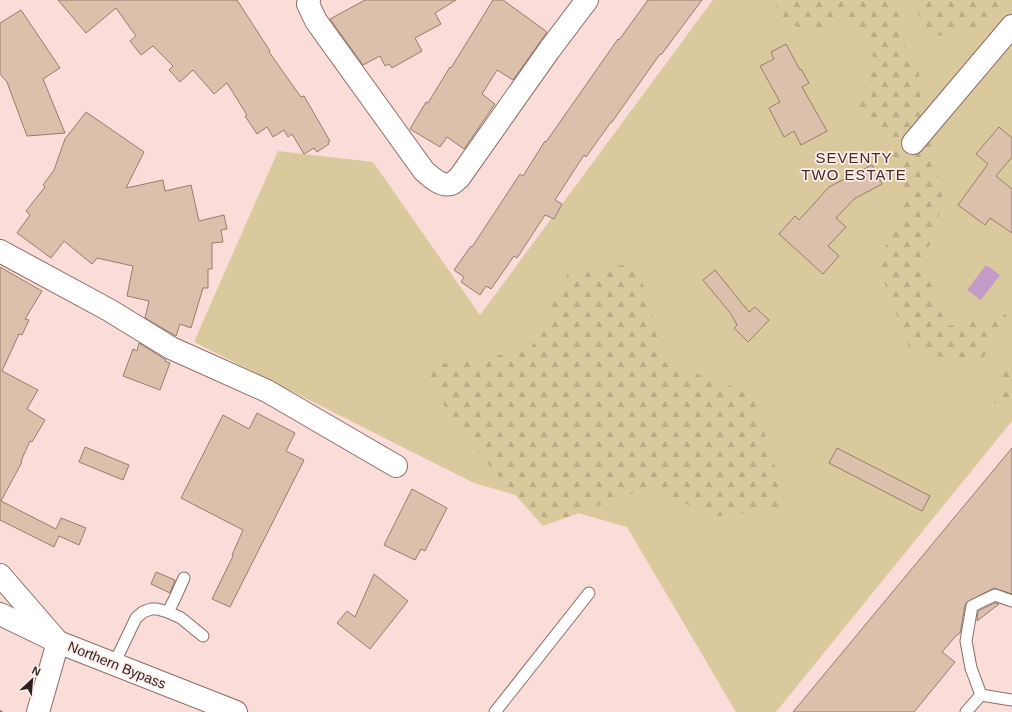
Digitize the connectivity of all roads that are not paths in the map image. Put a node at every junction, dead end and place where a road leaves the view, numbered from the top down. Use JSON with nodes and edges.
{"nodes":[{"id":1,"x":587,"y":0,"type":"edge"},
{"id":2,"x":307,"y":1,"type":"edge"},
{"id":3,"x":1012,"y":26,"type":"edge"},
{"id":4,"x":913,"y":143,"type":"dead end"},
{"id":5,"x":0,"y":252,"type":"edge"},
{"id":6,"x":396,"y":466,"type":"dead end"},
{"id":7,"x":0,"y":575,"type":"edge"},
{"id":8,"x":184,"y":578,"type":"dead end"},
{"id":9,"x":589,"y":593,"type":"dead end"},
{"id":10,"x":1012,"y":601,"type":"edge"},
{"id":11,"x":168,"y":612,"type":"junction"},
{"id":12,"x":0,"y":614,"type":"edge"},
{"id":13,"x":203,"y":636,"type":"dead end"},
{"id":14,"x":58,"y":642,"type":"junction"},
{"id":15,"x":114,"y":664,"type":"junction"},
{"id":16,"x":981,"y":695,"type":"junction"},
{"id":17,"x":1012,"y":700,"type":"edge"},
{"id":18,"x":38,"y":712,"type":"edge"},
{"id":19,"x":236,"y":712,"type":"edge"},
{"id":20,"x":494,"y":712,"type":"edge"},
{"id":21,"x":966,"y":712,"type":"edge"}],
"edges":[{"from":1,"to":2,"type":"street"},
{"from":3,"to":4,"type":"street"},
{"from":5,"to":6,"type":"street"},
{"from":7,"to":14,"type":"street"},
{"from":8,"to":11,"type":"lane"},
{"from":9,"to":20,"type":"lane"},
{"from":10,"to":16,"type":"lane"},
{"from":11,"to":13,"type":"lane"},
{"from":11,"to":15,"type":"lane"},
{"from":12,"to":14,"type":"street","name":"Northern Bypass"},
{"from":14,"to":15,"type":"street","name":"Northern Bypass"},
{"from":14,"to":18,"type":"street"},
{"from":15,"to":19,"type":"street","name":"Northern Bypass"},
{"from":16,"to":17,"type":"lane"},
{"from":16,"to":21,"type":"lane"}]}
